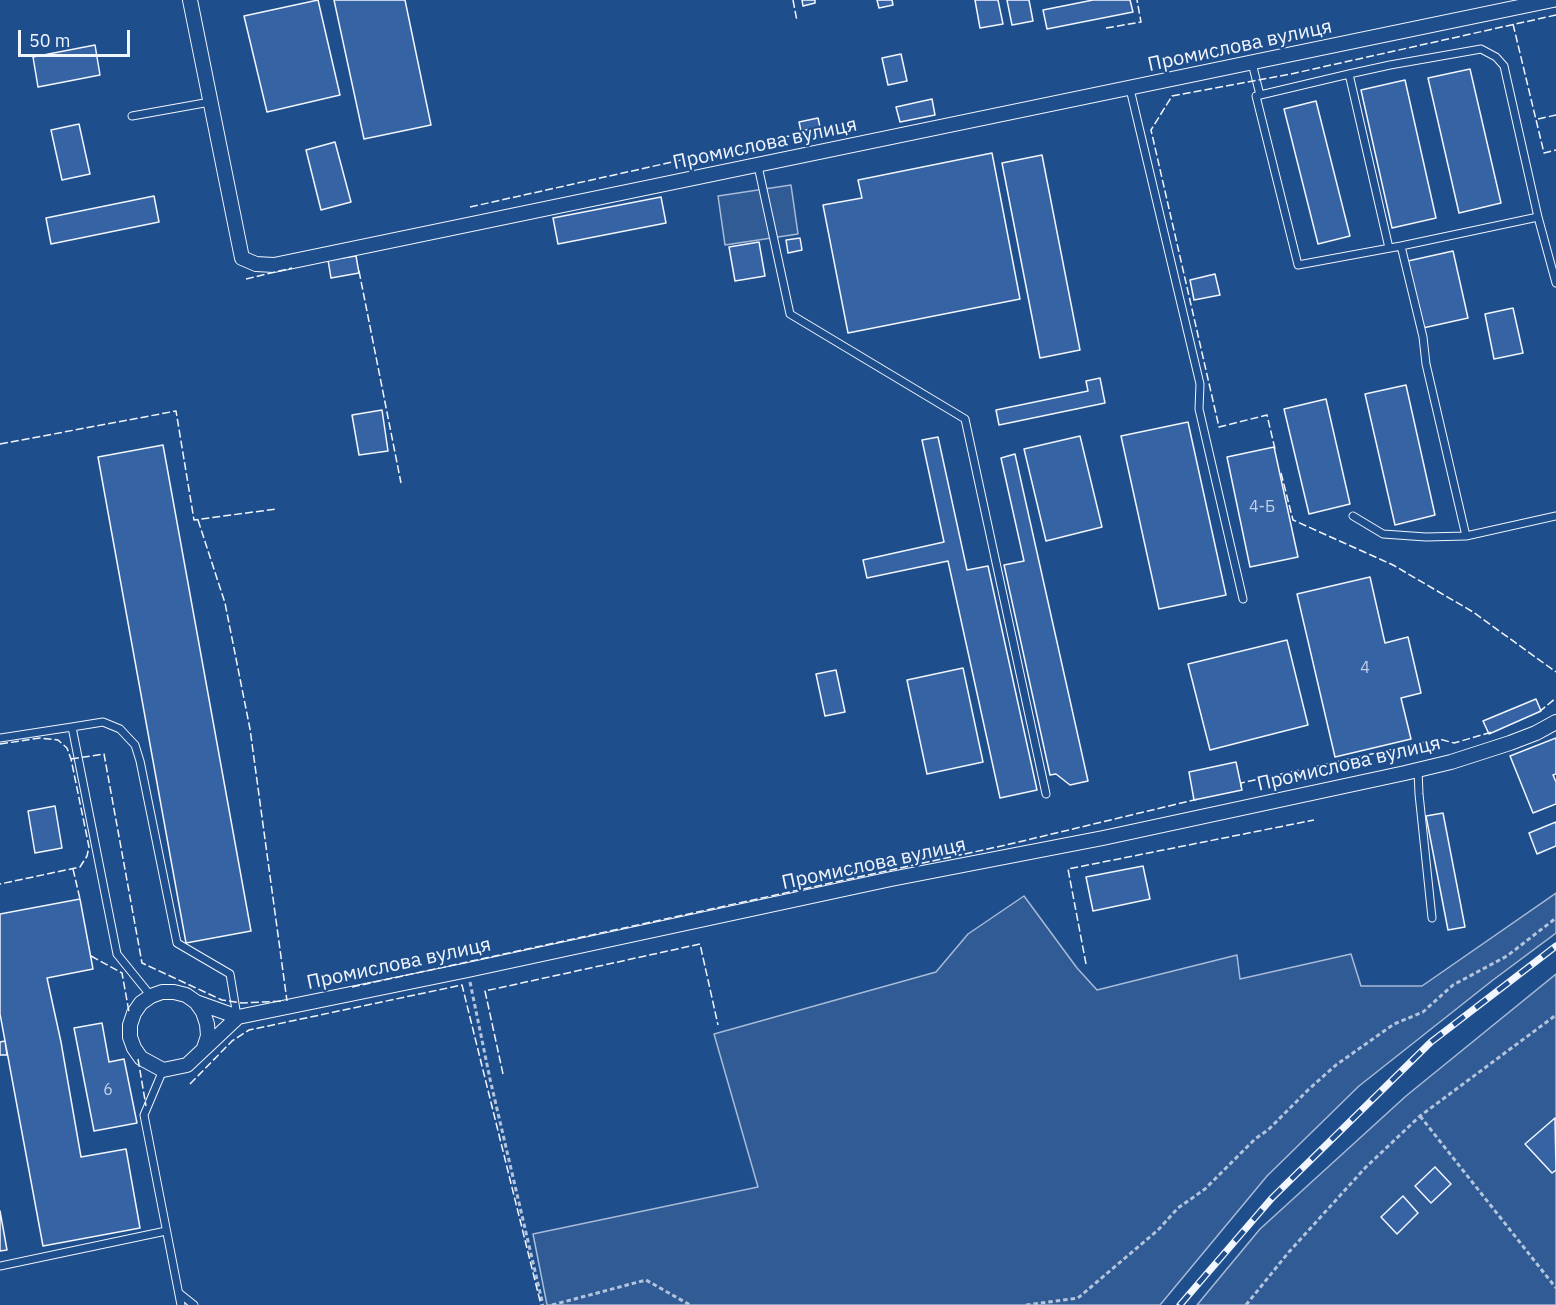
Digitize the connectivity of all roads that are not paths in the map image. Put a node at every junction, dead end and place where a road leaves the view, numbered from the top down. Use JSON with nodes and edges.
{"nodes":[{"id":1,"x":190,"y":0,"type":"edge"},
{"id":2,"x":1544,"y":1,"type":"edge"},
{"id":3,"x":1252,"y":63,"type":"junction"},
{"id":4,"x":1349,"y":74,"type":"junction"},
{"id":5,"x":1130,"y":89,"type":"junction"},
{"id":6,"x":1260,"y":95,"type":"junction"},
{"id":7,"x":210,"y":102,"type":"junction"},
{"id":8,"x":132,"y":116,"type":"dead end"},
{"id":9,"x":758,"y":166,"type":"junction"},
{"id":10,"x":1538,"y":217,"type":"junction"},
{"id":11,"x":1401,"y":246,"type":"junction"},
{"id":12,"x":1389,"y":248,"type":"junction"},
{"id":13,"x":1556,"y":283,"type":"edge"},
{"id":14,"x":1353,"y":516,"type":"dead end"},
{"id":15,"x":1556,"y":516,"type":"edge"},
{"id":16,"x":1466,"y":536,"type":"junction"},
{"id":17,"x":1243,"y":599,"type":"dead end"},
{"id":18,"x":1556,"y":722,"type":"edge"},
{"id":19,"x":72,"y":727,"type":"junction"},
{"id":20,"x":0,"y":738,"type":"edge"},
{"id":21,"x":1418,"y":770,"type":"junction"},
{"id":22,"x":1046,"y":794,"type":"dead end"},
{"id":23,"x":1432,"y":918,"type":"dead end"},
{"id":24,"x":151,"y":996,"type":"junction"},
{"id":25,"x":196,"y":1002,"type":"junction"},
{"id":26,"x":238,"y":1017,"type":"junction"},
{"id":27,"x":204,"y":1048,"type":"junction"},
{"id":28,"x":163,"y":1070,"type":"junction"},
{"id":29,"x":166,"y":1232,"type":"junction"},
{"id":30,"x":0,"y":1266,"type":"edge"},
{"id":31,"x":179,"y":1293,"type":"junction"},
{"id":32,"x":181,"y":1305,"type":"edge"},
{"id":33,"x":194,"y":1305,"type":"edge"}],
"edges":[{"from":1,"to":7,"type":"street","name":"Промислова вулиця"},
{"from":2,"to":3,"type":"street","name":"Промислова вулиця"},
{"from":3,"to":5,"type":"street","name":"Промислова вулиця"},
{"from":3,"to":6,"type":"lane"},
{"from":4,"to":6,"type":"lane"},
{"from":4,"to":10,"type":"lane"},
{"from":4,"to":12,"type":"lane"},
{"from":5,"to":9,"type":"street","name":"Промислова вулиця"},
{"from":5,"to":17,"type":"lane"},
{"from":6,"to":12,"type":"lane"},
{"from":7,"to":8,"type":"lane"},
{"from":7,"to":9,"type":"street","name":"Промислова вулиця"},
{"from":9,"to":22,"type":"lane"},
{"from":10,"to":11,"type":"lane"},
{"from":10,"to":13,"type":"lane"},
{"from":11,"to":12,"type":"lane"},
{"from":11,"to":16,"type":"lane"},
{"from":14,"to":16,"type":"lane"},
{"from":15,"to":16,"type":"lane"},
{"from":18,"to":21,"type":"street","name":"Промислова вулиця"},
{"from":19,"to":20,"type":"lane"},
{"from":19,"to":24,"type":"lane"},
{"from":19,"to":26,"type":"lane"},
{"from":21,"to":23,"type":"lane"},
{"from":21,"to":26,"type":"street","name":"Промислова вулиця"},
{"from":24,"to":25,"type":"street"},
{"from":24,"to":28,"type":"street"},
{"from":25,"to":26,"type":"street"},
{"from":25,"to":27,"type":"street"},
{"from":26,"to":27,"type":"street"},
{"from":27,"to":28,"type":"street"},
{"from":28,"to":29,"type":"lane"},
{"from":29,"to":30,"type":"lane"},
{"from":29,"to":31,"type":"lane"},
{"from":31,"to":32,"type":"lane"},
{"from":31,"to":33,"type":"lane"}]}
